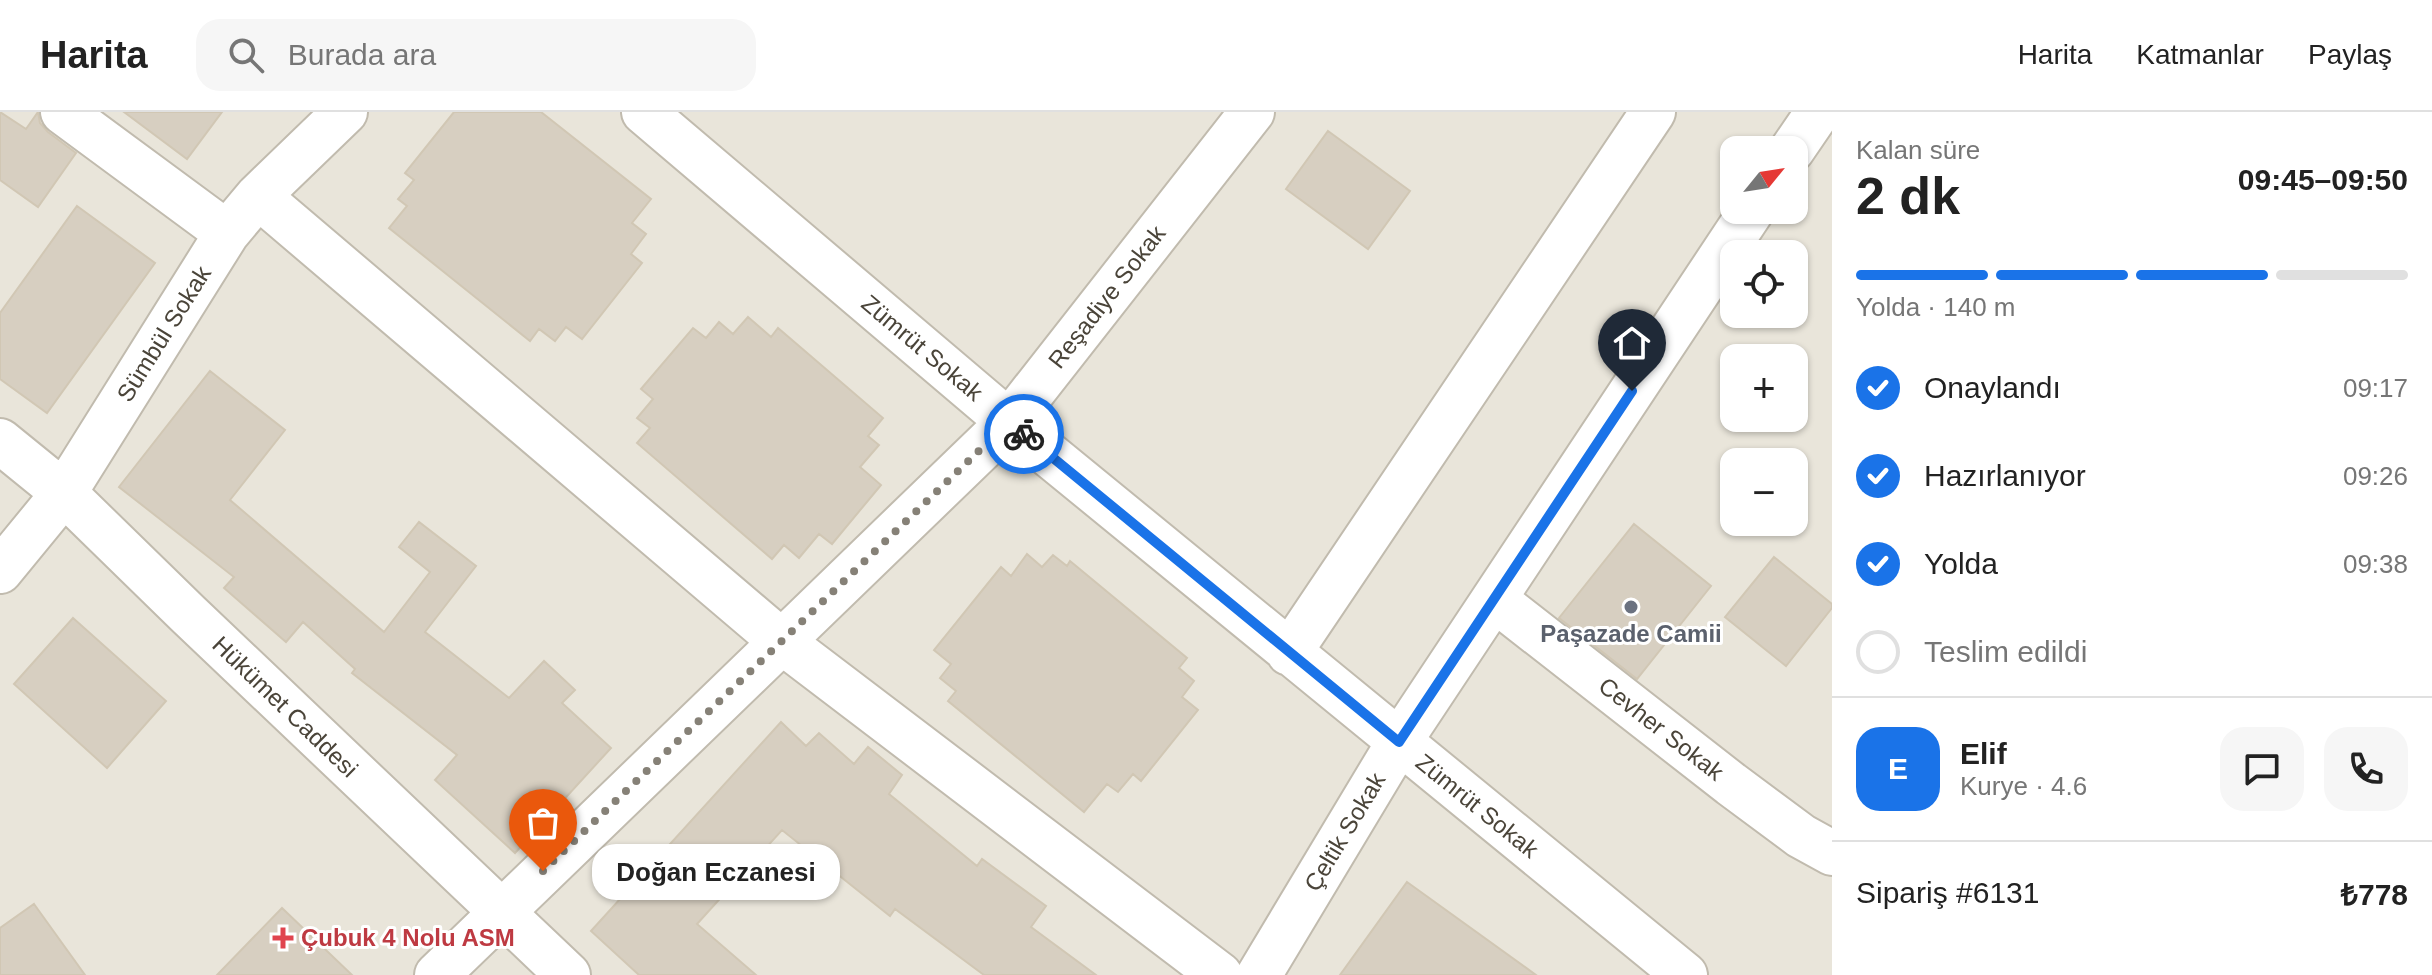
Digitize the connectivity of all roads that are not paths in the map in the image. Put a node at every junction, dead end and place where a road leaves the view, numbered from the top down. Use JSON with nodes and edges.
{"nodes":[{"id":1,"x":63,"y":112,"type":"edge"},
{"id":2,"x":345,"y":112,"type":"edge"},
{"id":3,"x":644,"y":112,"type":"edge"},
{"id":4,"x":1252,"y":112,"type":"edge"},
{"id":5,"x":1653,"y":112,"type":"edge"},
{"id":6,"x":1818,"y":112,"type":"edge"},
{"id":7,"x":1802,"y":136,"type":"edge"},
{"id":8,"x":258,"y":196,"type":"junction"},
{"id":9,"x":1743,"y":224,"type":"edge"},
{"id":10,"x":227,"y":233,"type":"junction"},
{"id":11,"x":1009,"y":422,"type":"junction"},
{"id":12,"x":0,"y":441,"type":"edge"},
{"id":13,"x":64,"y":493,"type":"junction"},
{"id":14,"x":0,"y":571,"type":"edge"},
{"id":15,"x":1494,"y":599,"type":"junction"},
{"id":16,"x":781,"y":641,"type":"junction"},
{"id":17,"x":1289,"y":653,"type":"junction"},
{"id":18,"x":1399,"y":742,"type":"junction"},
{"id":19,"x":1832,"y":853,"type":"edge"},
{"id":20,"x":500,"y":912,"type":"junction"},
{"id":21,"x":437,"y":975,"type":"edge"},
{"id":22,"x":568,"y":975,"type":"edge"},
{"id":23,"x":1220,"y":975,"type":"edge"},
{"id":24,"x":1259,"y":975,"type":"edge"},
{"id":25,"x":1685,"y":975,"type":"edge"}],
"edges":[{"from":1,"to":10,"type":"street"},
{"from":2,"to":8,"type":"street","name":"Sümbül Sokak"},
{"from":3,"to":11,"type":"street","name":"Zümrüt Sokak"},
{"from":4,"to":11,"type":"street","name":"Reşadiye Sokak"},
{"from":5,"to":17,"type":"street"},
{"from":6,"to":7,"type":"street"},
{"from":8,"to":10,"type":"street","name":"Sümbül Sokak"},
{"from":8,"to":16,"type":"street"},
{"from":9,"to":15,"type":"street","name":"Çeltik Sokak"},
{"from":10,"to":13,"type":"street","name":"Sümbül Sokak"},
{"from":11,"to":16,"type":"street","name":"Reşadiye Sokak"},
{"from":11,"to":17,"type":"street","name":"Zümrüt Sokak"},
{"from":12,"to":13,"type":"street","name":"Hükümet Caddesi"},
{"from":13,"to":14,"type":"street","name":"Sümbül Sokak"},
{"from":13,"to":20,"type":"street","name":"Hükümet Caddesi"},
{"from":15,"to":18,"type":"street","name":"Çeltik Sokak"},
{"from":15,"to":19,"type":"street","name":"Cevher Sokak"},
{"from":16,"to":20,"type":"street","name":"Reşadiye Sokak"},
{"from":16,"to":23,"type":"street"},
{"from":17,"to":18,"type":"street","name":"Zümrüt Sokak"},
{"from":18,"to":24,"type":"street","name":"Çeltik Sokak"},
{"from":18,"to":25,"type":"street","name":"Zümrüt Sokak"},
{"from":20,"to":21,"type":"street","name":"Reşadiye Sokak"},
{"from":20,"to":22,"type":"street","name":"Hükümet Caddesi"}]}
